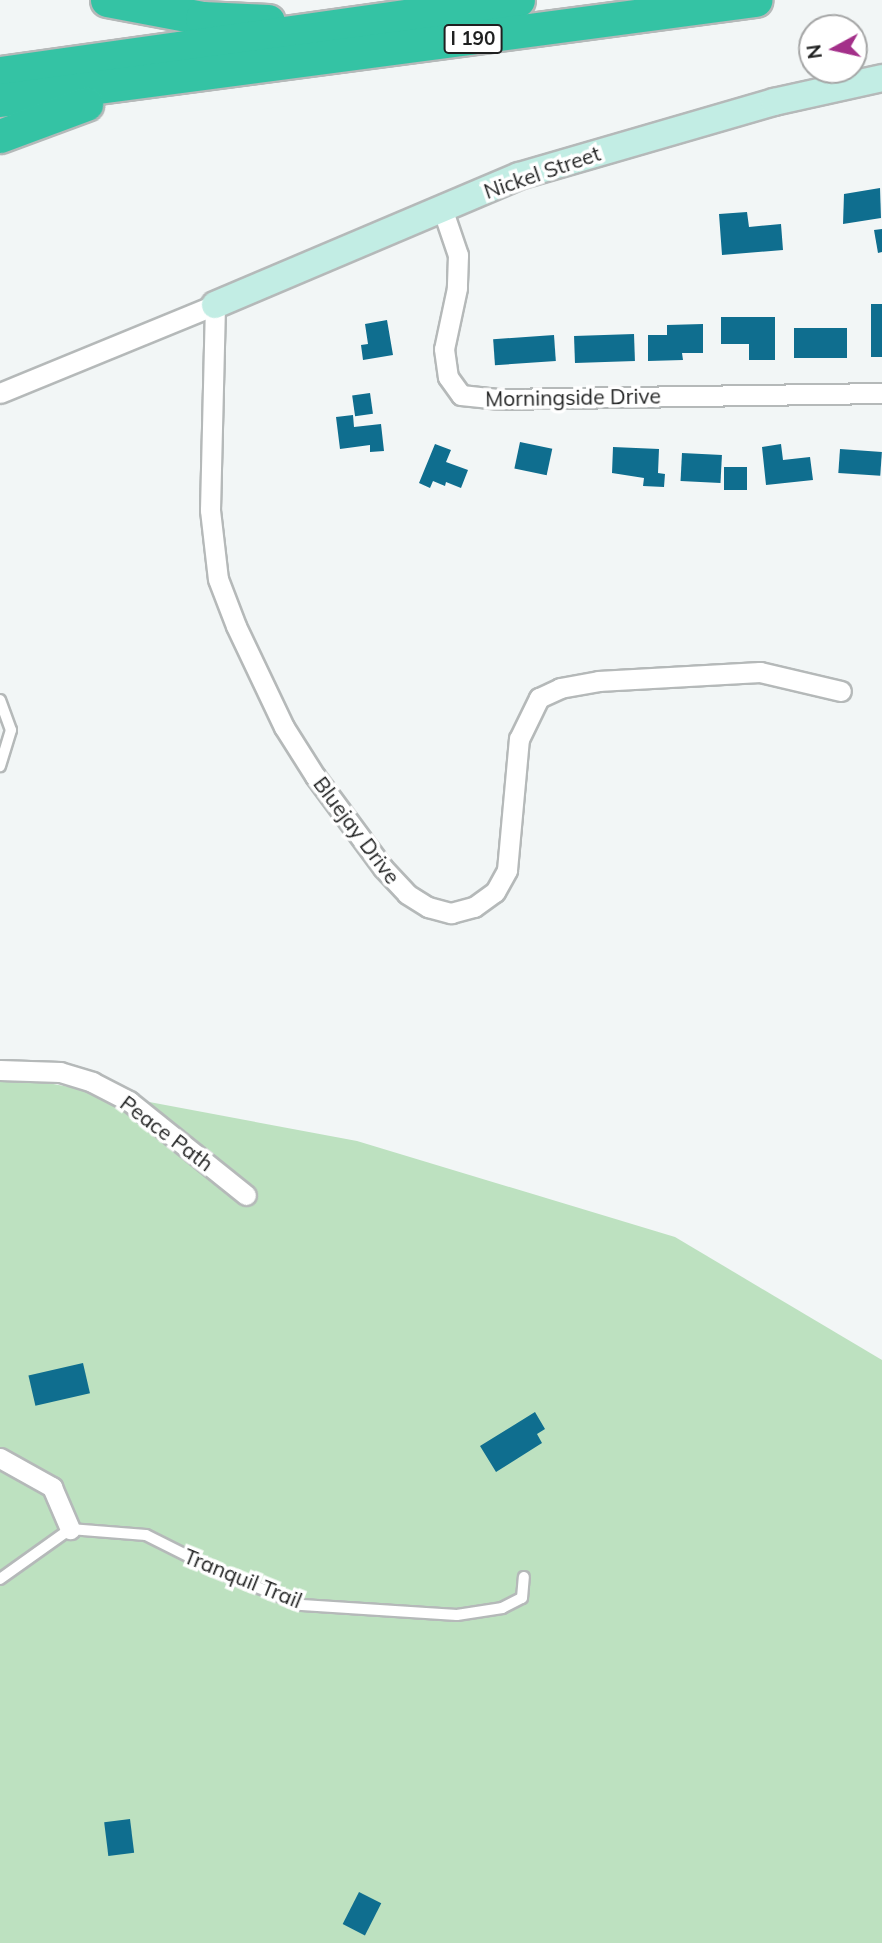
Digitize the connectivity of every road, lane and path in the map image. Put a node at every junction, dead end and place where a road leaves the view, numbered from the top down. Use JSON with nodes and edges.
{"nodes":[{"id":1,"x":107,"y":0,"type":"edge"},
{"id":2,"x":518,"y":0,"type":"edge"},
{"id":3,"x":755,"y":0,"type":"edge"},
{"id":4,"x":431,"y":12,"type":"junction"},
{"id":5,"x":0,"y":73,"type":"edge"},
{"id":6,"x":192,"y":77,"type":"junction"},
{"id":7,"x":882,"y":78,"type":"edge"},
{"id":8,"x":0,"y":100,"type":"edge"},
{"id":9,"x":0,"y":136,"type":"edge"},
{"id":10,"x":442,"y":208,"type":"junction"},
{"id":11,"x":215,"y":305,"type":"junction"},
{"id":12,"x":0,"y":393,"type":"edge"},
{"id":13,"x":882,"y":393,"type":"edge"},
{"id":14,"x":841,"y":691,"type":"dead end"},
{"id":15,"x":0,"y":700,"type":"edge"},
{"id":16,"x":0,"y":766,"type":"edge"},
{"id":17,"x":0,"y":1070,"type":"edge"},
{"id":18,"x":246,"y":1195,"type":"dead end"},
{"id":19,"x":0,"y":1458,"type":"edge"},
{"id":20,"x":70,"y":1528,"type":"junction"},
{"id":21,"x":524,"y":1577,"type":"dead end"},
{"id":22,"x":0,"y":1579,"type":"edge"}],
"edges":[{"from":1,"to":4,"type":"highway","number":"I 190"},
{"from":2,"to":4,"type":"highway","number":"I 190"},
{"from":3,"to":6,"type":"highway","number":"I 190"},
{"from":4,"to":5,"type":"highway","number":"I 190"},
{"from":6,"to":8,"type":"highway","number":"I 190"},
{"from":6,"to":9,"type":"highway","number":"I 190"},
{"from":7,"to":10,"type":"street","name":"Nickel Street"},
{"from":10,"to":11,"type":"street","name":"Nickel Street"},
{"from":10,"to":13,"type":"street","name":"Morningside Drive"},
{"from":11,"to":12,"type":"street"},
{"from":11,"to":14,"type":"street","name":"Bluejay Drive"},
{"from":15,"to":16,"type":"lane"},
{"from":17,"to":18,"type":"street","name":"Peace Path"},
{"from":19,"to":20,"type":"street"},
{"from":20,"to":21,"type":"lane","name":"Tranquil Trail"},
{"from":20,"to":22,"type":"lane"}]}
